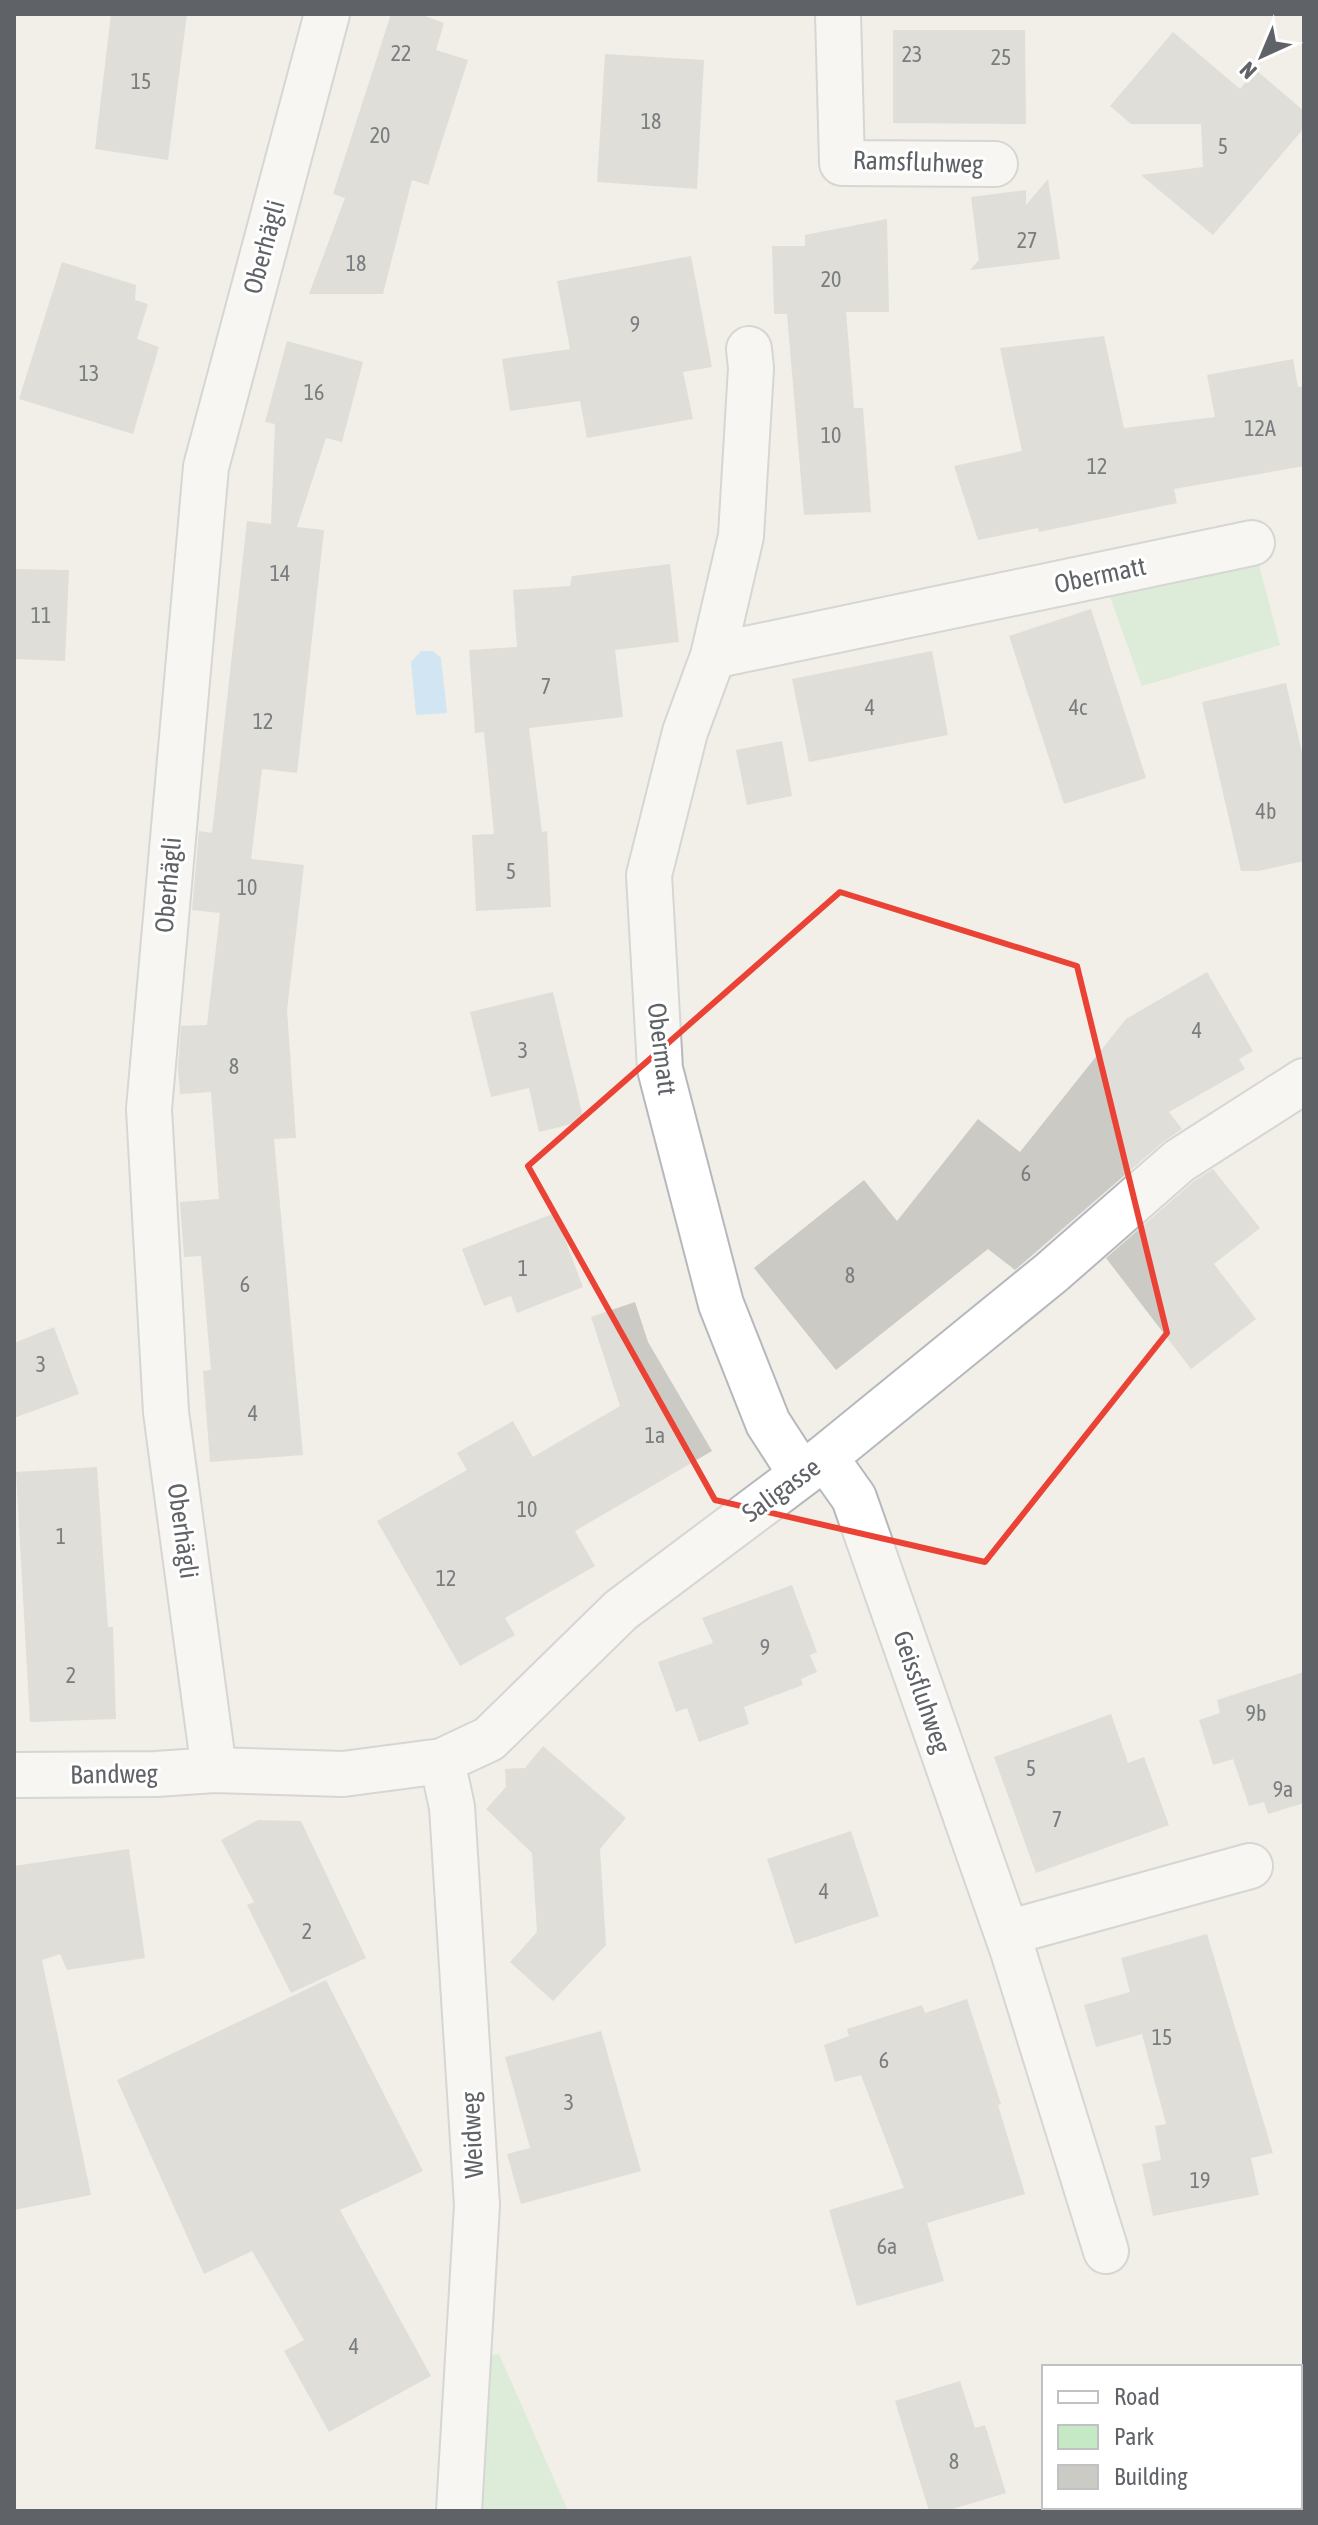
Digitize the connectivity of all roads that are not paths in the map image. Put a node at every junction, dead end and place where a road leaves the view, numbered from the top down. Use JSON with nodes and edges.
{"nodes":[{"id":1,"x":327,"y":14,"type":"edge"},
{"id":2,"x":838,"y":14,"type":"edge"},
{"id":3,"x":995,"y":164,"type":"dead end"},
{"id":4,"x":749,"y":349,"type":"dead end"},
{"id":5,"x":1252,"y":543,"type":"dead end"},
{"id":6,"x":713,"y":656,"type":"junction"},
{"id":7,"x":1304,"y":1081,"type":"edge"},
{"id":8,"x":813,"y":1466,"type":"junction"},
{"id":9,"x":442,"y":1761,"type":"junction"},
{"id":10,"x":214,"y":1770,"type":"junction"},
{"id":11,"x":14,"y":1775,"type":"edge"},
{"id":12,"x":1250,"y":1866,"type":"dead end"},
{"id":13,"x":1007,"y":1933,"type":"junction"},
{"id":14,"x":1106,"y":2251,"type":"dead end"},
{"id":15,"x":459,"y":2511,"type":"edge"}],
"edges":[{"from":1,"to":10,"type":"street","name":"Oberhägli"},
{"from":2,"to":3,"type":"street","name":"Ramsfluhweg"},
{"from":4,"to":6,"type":"street","name":"Obermatt"},
{"from":5,"to":6,"type":"street","name":"Obermatt"},
{"from":6,"to":8,"type":"street","name":"Obermatt"},
{"from":7,"to":8,"type":"street","name":"Saligasse"},
{"from":8,"to":9,"type":"street","name":"Saligasse"},
{"from":8,"to":13,"type":"street","name":"Geissfluhweg"},
{"from":9,"to":10,"type":"street","name":"Saligasse"},
{"from":9,"to":15,"type":"street","name":"Weidweg"},
{"from":10,"to":11,"type":"street","name":"Bandweg"},
{"from":12,"to":13,"type":"street"},
{"from":13,"to":14,"type":"street","name":"Geissfluhweg"}]}
